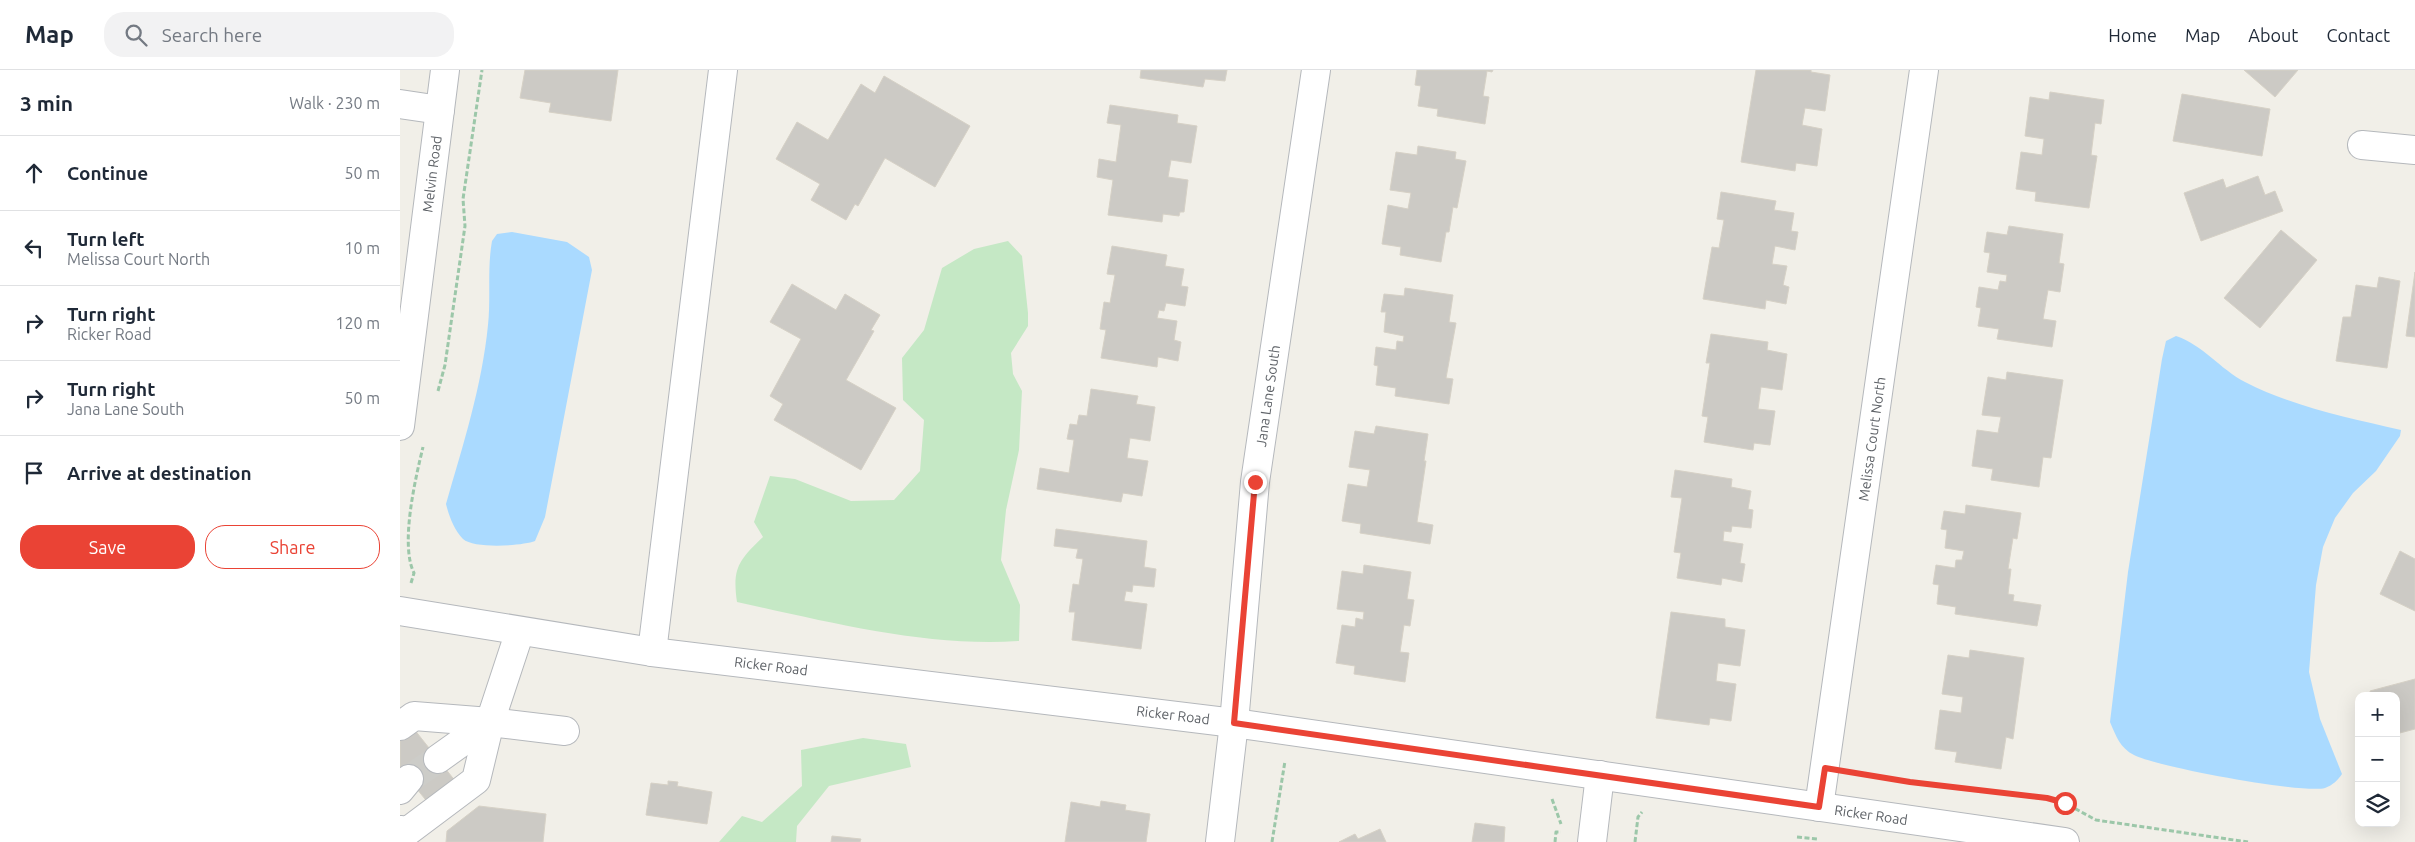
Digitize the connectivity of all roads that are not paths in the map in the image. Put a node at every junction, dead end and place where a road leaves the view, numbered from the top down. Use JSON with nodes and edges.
{"nodes":[{"id":1,"x":445,"y":70,"type":"edge"},
{"id":2,"x":724,"y":70,"type":"edge"},
{"id":3,"x":1316,"y":70,"type":"edge"},
{"id":4,"x":1924,"y":70,"type":"edge"},
{"id":5,"x":400,"y":104,"type":"edge"},
{"id":6,"x":440,"y":110,"type":"junction"},
{"id":7,"x":2362,"y":145,"type":"dead end"},
{"id":8,"x":2415,"y":150,"type":"edge"},
{"id":9,"x":419,"y":278,"type":"junction"},
{"id":10,"x":400,"y":321,"type":"edge"},
{"id":11,"x":400,"y":426,"type":"edge"},
{"id":12,"x":400,"y":611,"type":"edge"},
{"id":13,"x":520,"y":630,"type":"junction"},
{"id":14,"x":652,"y":652,"type":"junction"},
{"id":15,"x":490,"y":722,"type":"junction"},
{"id":16,"x":1234,"y":723,"type":"junction"},
{"id":17,"x":400,"y":726,"type":"edge"},
{"id":18,"x":565,"y":731,"type":"dead end"},
{"id":19,"x":438,"y":759,"type":"tunnel mouth"},
{"id":20,"x":1600,"y":775,"type":"junction"},
{"id":21,"x":1819,"y":807,"type":"junction"},
{"id":22,"x":405,"y":834,"type":"edge"},
{"id":23,"x":1220,"y":842,"type":"edge"},
{"id":24,"x":1592,"y":842,"type":"edge"},
{"id":25,"x":2065,"y":842,"type":"edge"}],
"edges":[{"from":1,"to":6,"type":"street","name":"Melvin Road"},
{"from":2,"to":14,"type":"street"},
{"from":3,"to":16,"type":"street","name":"Jana Lane South"},
{"from":4,"to":21,"type":"street","name":"Melissa Court North"},
{"from":5,"to":6,"type":"street"},
{"from":6,"to":9,"type":"street","name":"Melvin Road"},
{"from":7,"to":8,"type":"street"},
{"from":9,"to":10,"type":"street","name":"Melvin Road"},
{"from":9,"to":11,"type":"street","name":"Melvin Road"},
{"from":12,"to":13,"type":"street","name":"Ricker Road"},
{"from":13,"to":14,"type":"street","name":"Ricker Road"},
{"from":13,"to":15,"type":"street"},
{"from":14,"to":16,"type":"street","name":"Ricker Road"},
{"from":15,"to":17,"type":"street"},
{"from":15,"to":18,"type":"street"},
{"from":15,"to":19,"type":"street"},
{"from":15,"to":22,"type":"street"},
{"from":16,"to":20,"type":"street","name":"Ricker Road"},
{"from":16,"to":23,"type":"street","name":"Jana Lane South"},
{"from":20,"to":21,"type":"street","name":"Ricker Road"},
{"from":20,"to":24,"type":"street"},
{"from":21,"to":25,"type":"street","name":"Ricker Road"}]}
